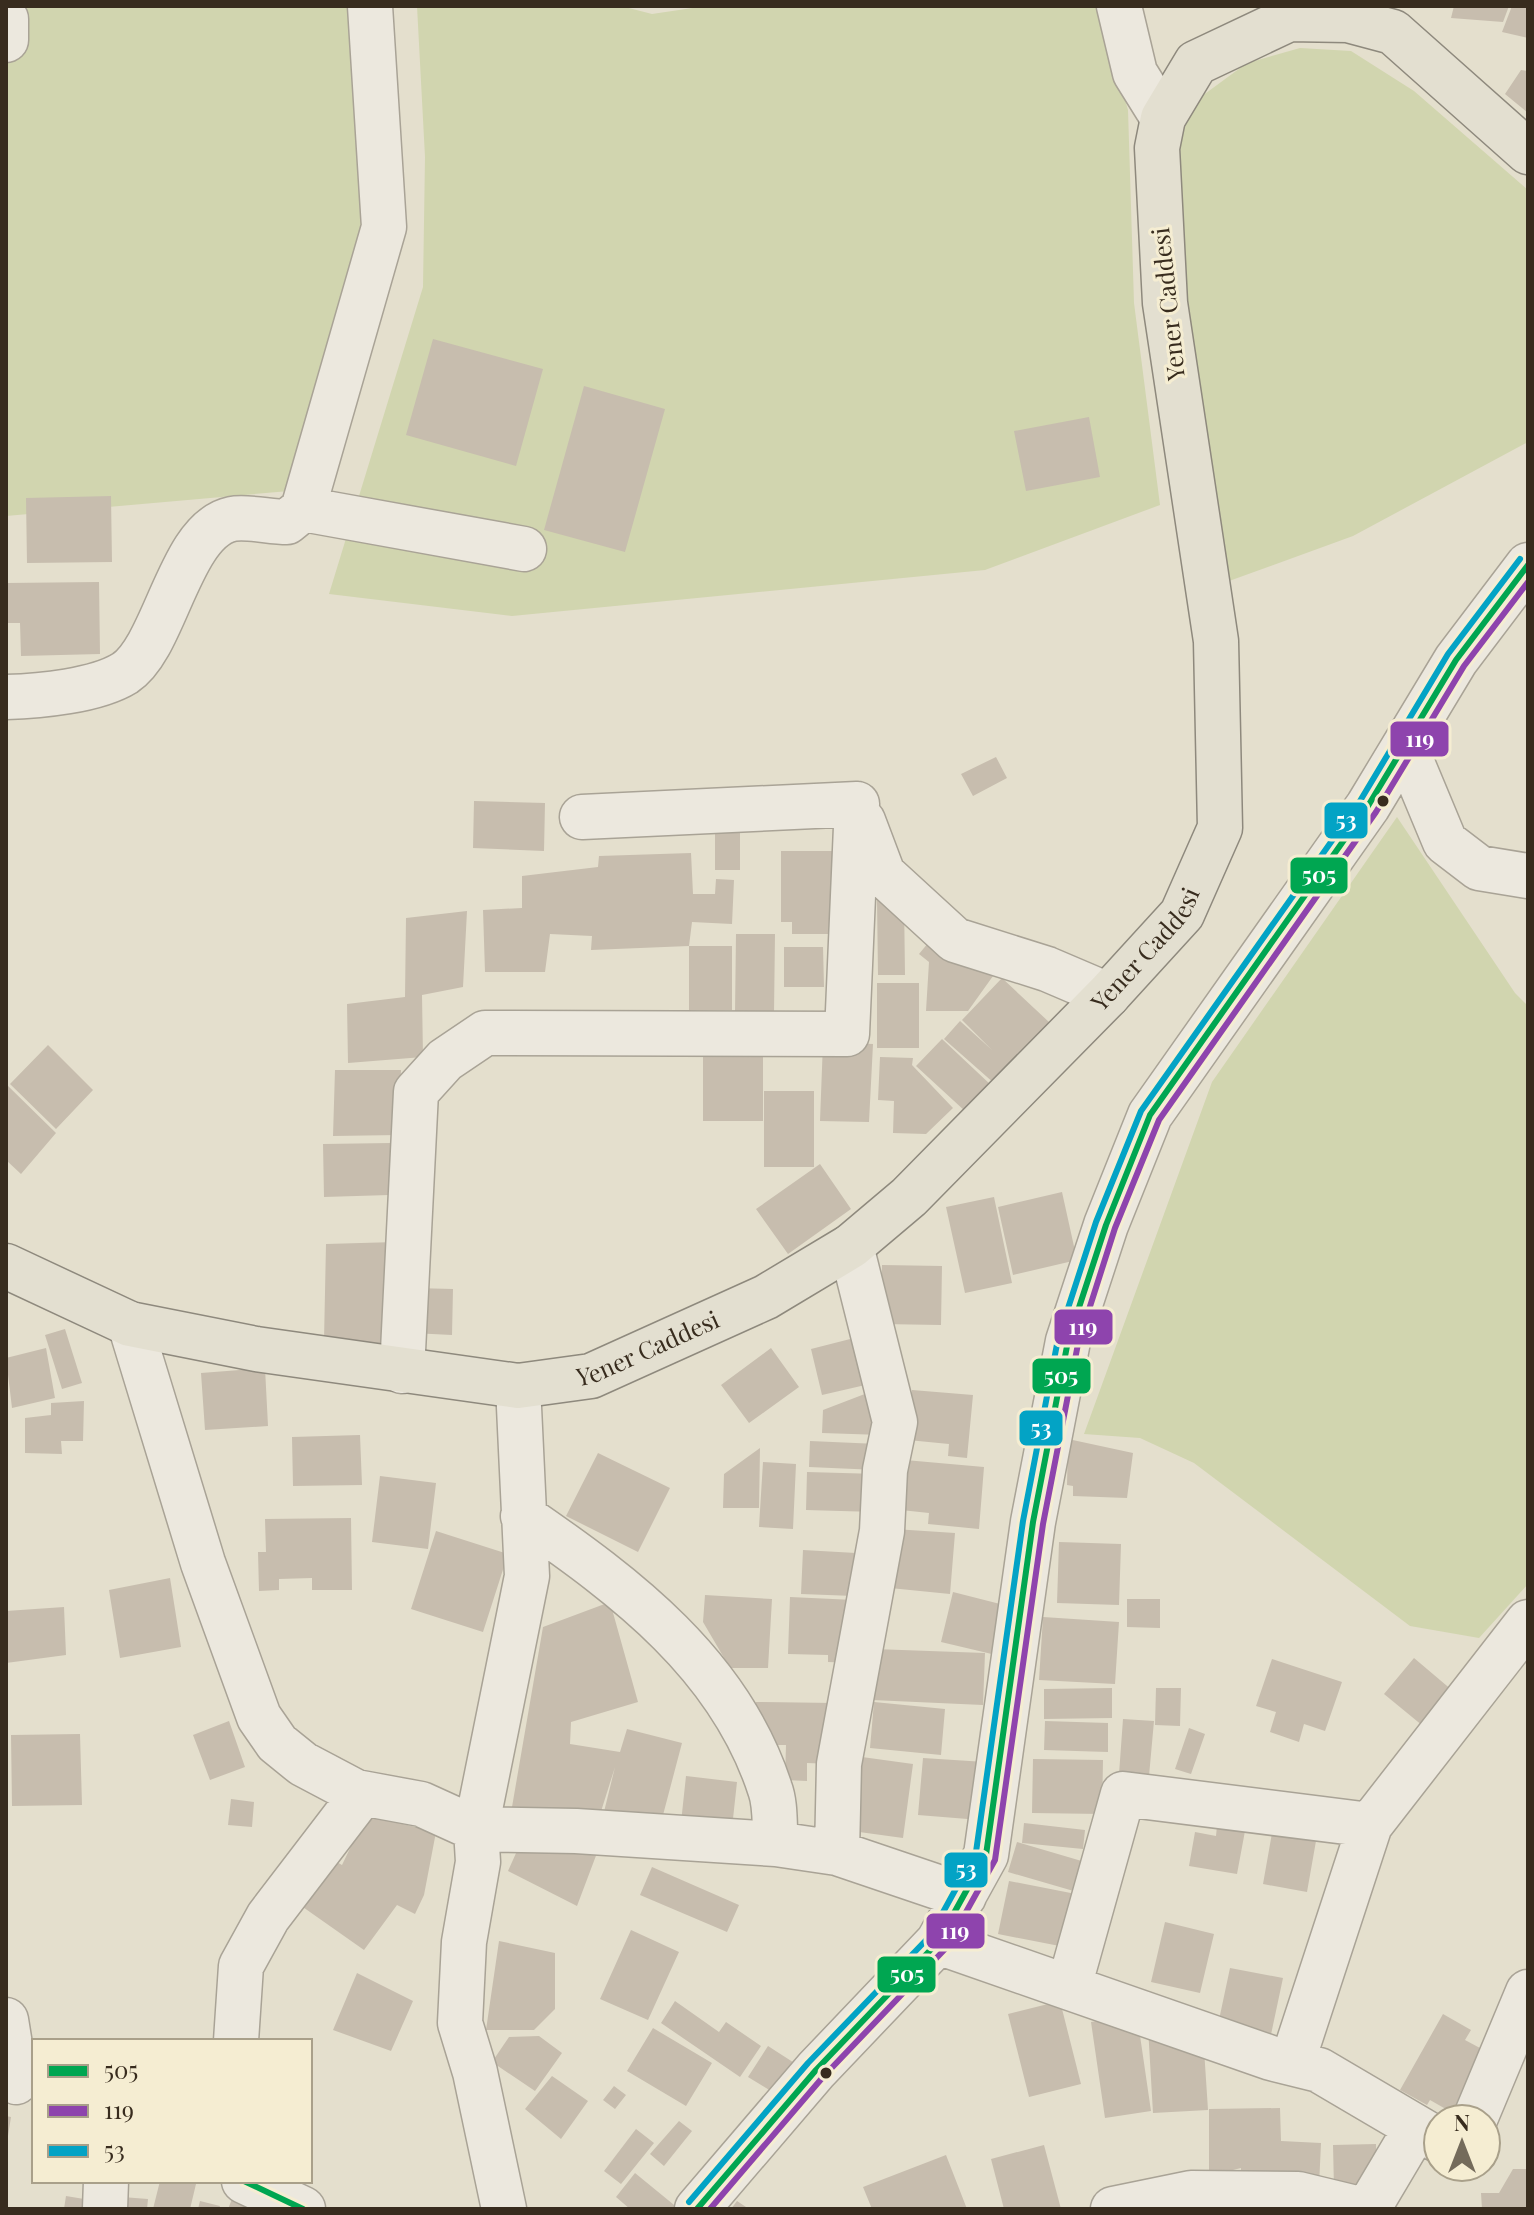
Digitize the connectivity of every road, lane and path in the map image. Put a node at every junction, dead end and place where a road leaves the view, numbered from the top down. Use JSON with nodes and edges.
{"nodes":[{"id":1,"x":370,"y":6,"type":"edge"},
{"id":2,"x":1119,"y":6,"type":"edge"},
{"id":3,"x":6,"y":19,"type":"edge"},
{"id":4,"x":6,"y":40,"type":"edge"},
{"id":5,"x":1163,"y":118,"type":"junction"},
{"id":6,"x":1528,"y":152,"type":"edge"},
{"id":7,"x":303,"y":509,"type":"junction"},
{"id":8,"x":524,"y":549,"type":"dead end"},
{"id":9,"x":1528,"y":565,"type":"edge"},
{"id":10,"x":6,"y":697,"type":"edge"},
{"id":11,"x":1405,"y":746,"type":"junction"},
{"id":12,"x":857,"y":804,"type":"junction"},
{"id":13,"x":582,"y":817,"type":"dead end"},
{"id":14,"x":1528,"y":876,"type":"edge"},
{"id":15,"x":1108,"y":995,"type":"junction"},
{"id":16,"x":851,"y":1246,"type":"junction"},
{"id":17,"x":6,"y":1266,"type":"edge"},
{"id":18,"x":130,"y":1324,"type":"junction"},
{"id":19,"x":402,"y":1371,"type":"junction"},
{"id":20,"x":518,"y":1386,"type":"junction"},
{"id":21,"x":523,"y":1516,"type":"junction"},
{"id":22,"x":1528,"y":1622,"type":"edge"},
{"id":23,"x":362,"y":1794,"type":"junction"},
{"id":24,"x":1370,"y":1825,"type":"junction"},
{"id":25,"x":476,"y":1829,"type":"junction"},
{"id":26,"x":776,"y":1844,"type":"junction"},
{"id":27,"x":837,"y":1853,"type":"junction"},
{"id":28,"x":964,"y":1896,"type":"junction"},
{"id":29,"x":938,"y":1942,"type":"junction"},
{"id":30,"x":1069,"y":1987,"type":"junction"},
{"id":31,"x":1528,"y":1992,"type":"edge"},
{"id":32,"x":6,"y":2020,"type":"edge"},
{"id":33,"x":236,"y":2039,"type":"edge"},
{"id":34,"x":1292,"y":2063,"type":"junction"},
{"id":35,"x":19,"y":2087,"type":"edge"},
{"id":36,"x":1482,"y":2103,"type":"edge"},
{"id":37,"x":1422,"y":2131,"type":"edge"},
{"id":38,"x":1422,"y":2140,"type":"edge"},
{"id":39,"x":106,"y":2183,"type":"edge"},
{"id":40,"x":248,"y":2183,"type":"edge"},
{"id":41,"x":1169,"y":2203,"type":"edge"},
{"id":42,"x":105,"y":2209,"type":"edge"},
{"id":43,"x":303,"y":2209,"type":"edge"},
{"id":44,"x":504,"y":2209,"type":"edge"},
{"id":45,"x":697,"y":2209,"type":"edge"},
{"id":46,"x":1113,"y":2209,"type":"edge"},
{"id":47,"x":1360,"y":2209,"type":"edge"},
{"id":48,"x":1368,"y":2209,"type":"edge"}],
"edges":[{"from":1,"to":7,"type":"street"},
{"from":2,"to":5,"type":"street"},
{"from":3,"to":4,"type":"street"},
{"from":5,"to":6,"type":"main road","name":"Yener Caddesi"},
{"from":5,"to":15,"type":"main road","name":"Yener Caddesi"},
{"from":7,"to":8,"type":"street"},
{"from":7,"to":10,"type":"street"},
{"from":9,"to":11,"type":"street"},
{"from":11,"to":14,"type":"street"},
{"from":11,"to":28,"type":"street"},
{"from":12,"to":13,"type":"street"},
{"from":12,"to":15,"type":"street"},
{"from":12,"to":19,"type":"street"},
{"from":15,"to":16,"type":"main road","name":"Yener Caddesi"},
{"from":16,"to":20,"type":"main road","name":"Yener Caddesi"},
{"from":16,"to":27,"type":"street"},
{"from":17,"to":18,"type":"main road","name":"Yener Caddesi"},
{"from":18,"to":19,"type":"main road","name":"Yener Caddesi"},
{"from":18,"to":23,"type":"street"},
{"from":19,"to":20,"type":"main road","name":"Yener Caddesi"},
{"from":20,"to":21,"type":"street"},
{"from":21,"to":25,"type":"street"},
{"from":21,"to":26,"type":"street"},
{"from":22,"to":24,"type":"street"},
{"from":23,"to":25,"type":"street"},
{"from":23,"to":33,"type":"street"},
{"from":24,"to":30,"type":"street"},
{"from":24,"to":34,"type":"street"},
{"from":25,"to":26,"type":"street"},
{"from":25,"to":44,"type":"street"},
{"from":26,"to":27,"type":"street"},
{"from":27,"to":28,"type":"street"},
{"from":28,"to":29,"type":"street"},
{"from":29,"to":30,"type":"street"},
{"from":29,"to":45,"type":"street"},
{"from":30,"to":34,"type":"street"},
{"from":31,"to":36,"type":"street"},
{"from":32,"to":35,"type":"street"},
{"from":34,"to":37,"type":"street"},
{"from":38,"to":48,"type":"street"},
{"from":39,"to":42,"type":"street"},
{"from":40,"to":43,"type":"street"},
{"from":41,"to":46,"type":"street"},
{"from":41,"to":47,"type":"street"}]}
